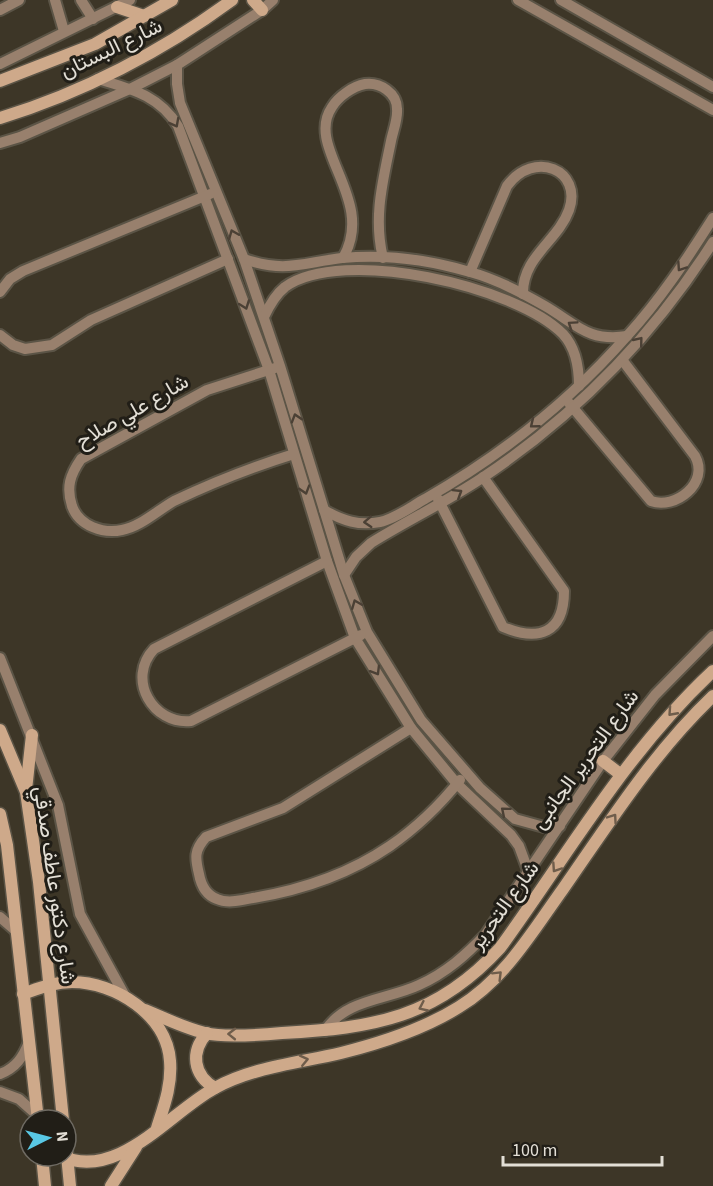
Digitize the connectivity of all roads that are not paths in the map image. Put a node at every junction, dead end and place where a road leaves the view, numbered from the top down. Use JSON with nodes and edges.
{"nodes":[{"id":1,"x":19,"y":0,"type":"edge"},
{"id":2,"x":56,"y":0,"type":"edge"},
{"id":3,"x":81,"y":0,"type":"edge"},
{"id":4,"x":130,"y":0,"type":"edge"},
{"id":5,"x":172,"y":0,"type":"edge"},
{"id":6,"x":232,"y":0,"type":"edge"},
{"id":7,"x":253,"y":0,"type":"edge"},
{"id":8,"x":273,"y":0,"type":"edge"},
{"id":9,"x":518,"y":0,"type":"edge"},
{"id":10,"x":561,"y":0,"type":"edge"},
{"id":11,"x":117,"y":7,"type":"junction"},
{"id":12,"x":0,"y":10,"type":"edge"},
{"id":13,"x":262,"y":10,"type":"junction"},
{"id":14,"x":144,"y":16,"type":"junction"},
{"id":15,"x":93,"y":19,"type":"junction"},
{"id":16,"x":596,"y":19,"type":"junction"},
{"id":17,"x":64,"y":31,"type":"junction"},
{"id":18,"x":585,"y":37,"type":"junction"},
{"id":19,"x":0,"y":64,"type":"edge"},
{"id":20,"x":177,"y":65,"type":"junction"},
{"id":21,"x":98,"y":79,"type":"junction"},
{"id":22,"x":0,"y":81,"type":"edge"},
{"id":23,"x":713,"y":87,"type":"edge"},
{"id":24,"x":130,"y":89,"type":"junction"},
{"id":25,"x":713,"y":110,"type":"edge"},
{"id":26,"x":0,"y":118,"type":"edge"},
{"id":27,"x":0,"y":143,"type":"edge"},
{"id":28,"x":216,"y":192,"type":"junction"},
{"id":29,"x":204,"y":196,"type":"junction"},
{"id":30,"x":713,"y":218,"type":"edge"},
{"id":31,"x":713,"y":242,"type":"edge"},
{"id":32,"x":343,"y":258,"type":"junction"},
{"id":33,"x":383,"y":258,"type":"junction"},
{"id":34,"x":228,"y":259,"type":"junction"},
{"id":35,"x":244,"y":259,"type":"junction"},
{"id":36,"x":429,"y":262,"type":"junction"},
{"id":37,"x":470,"y":272,"type":"junction"},
{"id":38,"x":425,"y":275,"type":"junction"},
{"id":39,"x":0,"y":292,"type":"edge"},
{"id":40,"x":523,"y":294,"type":"junction"},
{"id":41,"x":264,"y":316,"type":"junction"},
{"id":42,"x":0,"y":335,"type":"edge"},
{"id":43,"x":628,"y":336,"type":"junction"},
{"id":44,"x":623,"y":361,"type":"junction"},
{"id":45,"x":274,"y":368,"type":"junction"},
{"id":46,"x":579,"y":386,"type":"junction"},
{"id":47,"x":565,"y":399,"type":"junction"},
{"id":48,"x":573,"y":408,"type":"junction"},
{"id":49,"x":294,"y":454,"type":"junction"},
{"id":50,"x":483,"y":477,"type":"junction"},
{"id":51,"x":437,"y":499,"type":"junction"},
{"id":52,"x":324,"y":510,"type":"junction"},
{"id":53,"x":327,"y":561,"type":"junction"},
{"id":54,"x":344,"y":575,"type":"junction"},
{"id":55,"x":367,"y":632,"type":"junction"},
{"id":56,"x":713,"y":636,"type":"edge"},
{"id":57,"x":356,"y":638,"type":"junction"},
{"id":58,"x":0,"y":658,"type":"edge"},
{"id":59,"x":713,"y":671,"type":"edge"},
{"id":60,"x":693,"y":689,"type":"junction"},
{"id":61,"x":709,"y":700,"type":"edge"},
{"id":62,"x":411,"y":728,"type":"junction"},
{"id":63,"x":0,"y":730,"type":"edge"},
{"id":64,"x":32,"y":735,"type":"junction"},
{"id":65,"x":603,"y":761,"type":"junction"},
{"id":66,"x":466,"y":773,"type":"junction"},
{"id":67,"x":620,"y":774,"type":"junction"},
{"id":68,"x":457,"y":784,"type":"junction"},
{"id":69,"x":26,"y":792,"type":"junction"},
{"id":70,"x":0,"y":814,"type":"edge"},
{"id":71,"x":560,"y":826,"type":"junction"},
{"id":72,"x":529,"y":873,"type":"junction"},
{"id":73,"x":0,"y":917,"type":"edge"},
{"id":74,"x":16,"y":931,"type":"junction"},
{"id":75,"x":50,"y":984,"type":"junction"},
{"id":76,"x":23,"y":994,"type":"junction"},
{"id":77,"x":126,"y":999,"type":"junction"},
{"id":78,"x":145,"y":1010,"type":"junction"},
{"id":79,"x":325,"y":1031,"type":"junction"},
{"id":80,"x":207,"y":1034,"type":"junction"},
{"id":81,"x":29,"y":1041,"type":"junction"},
{"id":82,"x":0,"y":1074,"type":"edge"},
{"id":83,"x":215,"y":1088,"type":"junction"},
{"id":84,"x":0,"y":1092,"type":"edge"},
{"id":85,"x":28,"y":1108,"type":"edge"},
{"id":86,"x":36,"y":1108,"type":"edge"},
{"id":87,"x":62,"y":1108,"type":"edge"},
{"id":88,"x":157,"y":1128,"type":"junction"},
{"id":89,"x":141,"y":1140,"type":"junction"},
{"id":90,"x":78,"y":1160,"type":"edge"},
{"id":91,"x":43,"y":1168,"type":"edge"},
{"id":92,"x":66,"y":1168,"type":"edge"},
{"id":93,"x":45,"y":1186,"type":"edge"},
{"id":94,"x":70,"y":1186,"type":"edge"},
{"id":95,"x":111,"y":1186,"type":"edge"}],
"edges":[{"from":1,"to":12,"type":"street"},
{"from":2,"to":17,"type":"street"},
{"from":3,"to":15,"type":"street"},
{"from":4,"to":11,"type":"street"},
{"from":5,"to":14,"type":"street","name":"شارع البستان"},
{"from":6,"to":21,"type":"street","name":"شارع البستان"},
{"from":7,"to":13,"type":"street"},
{"from":8,"to":13,"type":"street"},
{"from":9,"to":18,"type":"street"},
{"from":10,"to":16,"type":"street"},
{"from":11,"to":14,"type":"street"},
{"from":11,"to":15,"type":"street"},
{"from":13,"to":20,"type":"street"},
{"from":14,"to":22,"type":"street","name":"شارع البستان"},
{"from":15,"to":17,"type":"street"},
{"from":16,"to":18,"type":"street"},
{"from":16,"to":23,"type":"street"},
{"from":17,"to":19,"type":"street"},
{"from":18,"to":25,"type":"street"},
{"from":20,"to":24,"type":"street"},
{"from":20,"to":28,"type":"street"},
{"from":21,"to":24,"type":"street"},
{"from":21,"to":26,"type":"street","name":"شارع البستان"},
{"from":24,"to":27,"type":"street"},
{"from":24,"to":29,"type":"street","one_way":true},
{"from":28,"to":29,"type":"street"},
{"from":35,"to":28,"type":"street","one_way":true},
{"from":29,"to":34,"type":"street"},
{"from":29,"to":39,"type":"street"},
{"from":30,"to":43,"type":"street","one_way":true},
{"from":44,"to":31,"type":"street","one_way":true},
{"from":32,"to":33,"type":"street"},
{"from":32,"to":33,"type":"street"},
{"from":32,"to":35,"type":"street"},
{"from":33,"to":36,"type":"street"},
{"from":34,"to":42,"type":"street"},
{"from":34,"to":45,"type":"street","one_way":true},
{"from":35,"to":41,"type":"street"},
{"from":36,"to":37,"type":"street"},
{"from":36,"to":38,"type":"street"},
{"from":37,"to":40,"type":"street"},
{"from":37,"to":40,"type":"street"},
{"from":38,"to":41,"type":"street"},
{"from":38,"to":46,"type":"street"},
{"from":43,"to":40,"type":"street","one_way":true},
{"from":41,"to":45,"type":"street"},
{"from":43,"to":46,"type":"street"},
{"from":44,"to":48,"type":"street"},
{"from":44,"to":48,"type":"street"},
{"from":45,"to":49,"type":"street"},
{"from":45,"to":49,"type":"street","name":"شارع علي صلاح"},
{"from":52,"to":45,"type":"street","one_way":true},
{"from":46,"to":47,"type":"street"},
{"from":47,"to":48,"type":"street"},
{"from":47,"to":51,"type":"street","one_way":true},
{"from":48,"to":50,"type":"street"},
{"from":49,"to":53,"type":"street","one_way":true},
{"from":51,"to":50,"type":"street","one_way":true},
{"from":50,"to":51,"type":"street"},
{"from":51,"to":52,"type":"street","one_way":true},
{"from":51,"to":54,"type":"street"},
{"from":52,"to":54,"type":"street"},
{"from":53,"to":57,"type":"street"},
{"from":53,"to":57,"type":"street"},
{"from":55,"to":54,"type":"street","one_way":true},
{"from":55,"to":57,"type":"street"},
{"from":55,"to":66,"type":"street"},
{"from":56,"to":65,"type":"street","name":"شارع التحرير الجانبى"},
{"from":57,"to":62,"type":"street","one_way":true},
{"from":58,"to":64,"type":"street"},
{"from":59,"to":60,"type":"street","name":"شارع التحرير"},
{"from":60,"to":61,"type":"street"},
{"from":60,"to":67,"type":"street","name":"شارع التحرير","one_way":true},
{"from":83,"to":61,"type":"street","name":"شارع التحرير","one_way":true},
{"from":62,"to":68,"type":"street"},
{"from":62,"to":68,"type":"street"},
{"from":63,"to":69,"type":"street","name":"شارع دكتور عاطف صدقي"},
{"from":64,"to":69,"type":"street"},
{"from":64,"to":77,"type":"street"},
{"from":65,"to":67,"type":"street"},
{"from":65,"to":71,"type":"street","name":"شارع التحرير الجانبى"},
{"from":66,"to":68,"type":"street"},
{"from":71,"to":66,"type":"street","one_way":true},
{"from":67,"to":79,"type":"street","name":"شارع التحرير","one_way":true},
{"from":68,"to":72,"type":"street"},
{"from":69,"to":75,"type":"street","name":"شارع دكتور عاطف صدقي"},
{"from":70,"to":74,"type":"street","name":"شارع دكتور عاطف صدقي"},
{"from":71,"to":72,"type":"street","name":"شارع التحرير الجانبى"},
{"from":72,"to":79,"type":"street","name":"شارع التحرير الجانبى"},
{"from":73,"to":74,"type":"street"},
{"from":74,"to":76,"type":"street","name":"شارع دكتور عاطف صدقي"},
{"from":75,"to":76,"type":"street"},
{"from":75,"to":77,"type":"street"},
{"from":75,"to":87,"type":"street","name":"شارع دكتور عاطف صدقي"},
{"from":76,"to":81,"type":"street","name":"شارع دكتور عاطف صدقي"},
{"from":77,"to":78,"type":"street"},
{"from":78,"to":80,"type":"street","name":"شارع التحرير"},
{"from":78,"to":88,"type":"street"},
{"from":79,"to":80,"type":"street","name":"شارع التحرير","one_way":true},
{"from":80,"to":83,"type":"street"},
{"from":81,"to":82,"type":"street"},
{"from":81,"to":86,"type":"street","name":"شارع دكتور عاطف صدقي"},
{"from":83,"to":88,"type":"street","name":"شارع التحرير"},
{"from":84,"to":85,"type":"street"},
{"from":88,"to":89,"type":"street","name":"شارع التحرير"},
{"from":89,"to":90,"type":"street"},
{"from":89,"to":95,"type":"street"},
{"from":91,"to":93,"type":"street"},
{"from":92,"to":94,"type":"street"}]}
